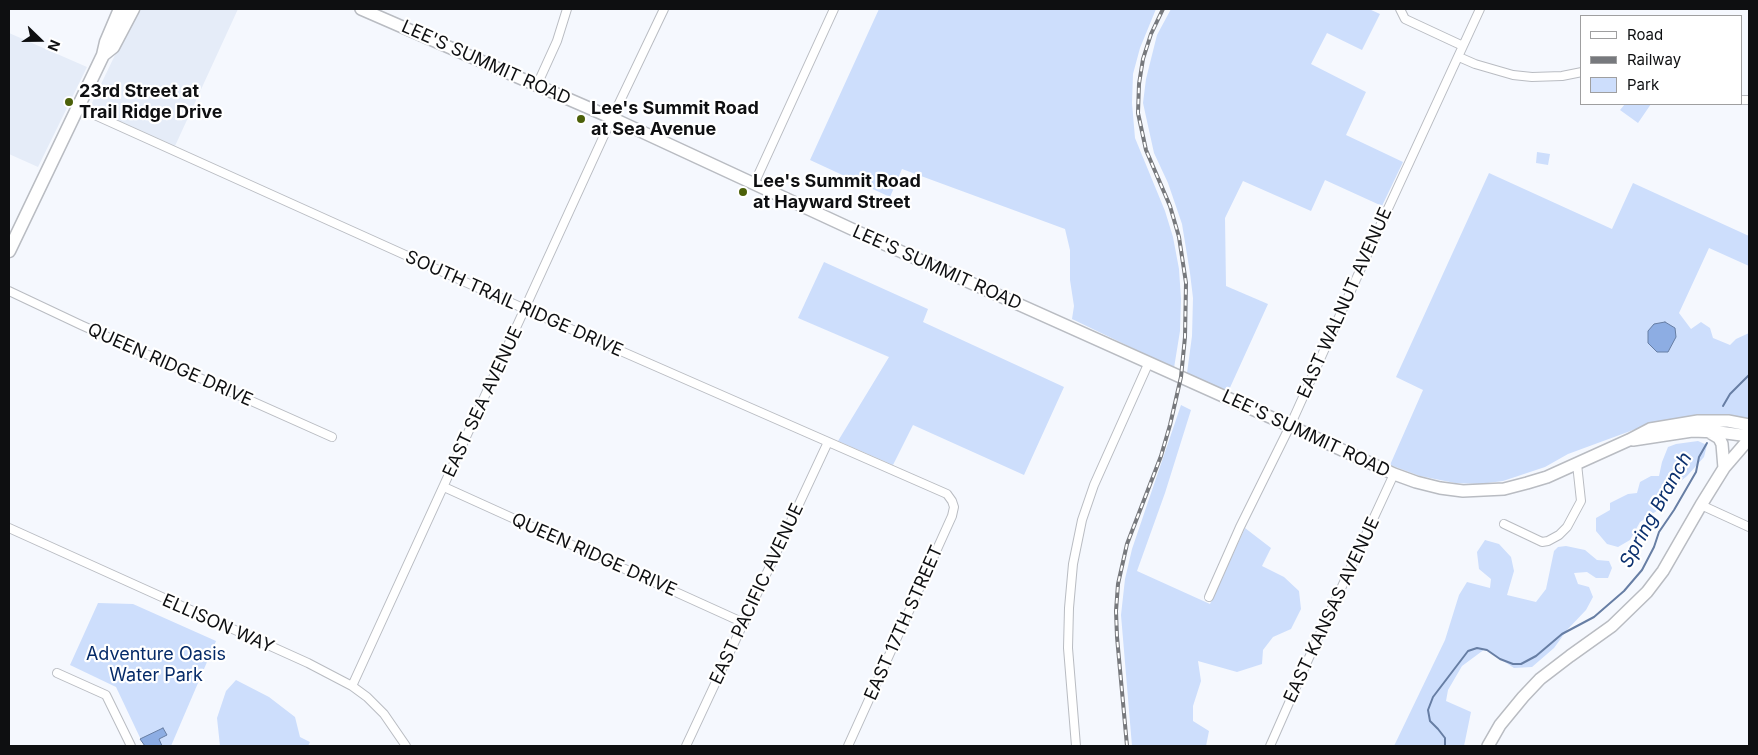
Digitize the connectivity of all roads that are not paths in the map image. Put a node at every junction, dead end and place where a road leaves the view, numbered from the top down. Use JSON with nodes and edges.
{"nodes":[{"id":1,"x":120,"y":9,"type":"edge"},
{"id":2,"x":133,"y":9,"type":"edge"},
{"id":3,"x":362,"y":9,"type":"edge"},
{"id":4,"x":567,"y":9,"type":"edge"},
{"id":5,"x":664,"y":9,"type":"edge"},
{"id":6,"x":834,"y":9,"type":"edge"},
{"id":7,"x":1400,"y":9,"type":"edge"},
{"id":8,"x":1480,"y":9,"type":"edge"},
{"id":9,"x":1463,"y":46,"type":"junction"},
{"id":10,"x":103,"y":55,"type":"junction"},
{"id":11,"x":1459,"y":57,"type":"junction"},
{"id":12,"x":1580,"y":72,"type":"edge"},
{"id":13,"x":537,"y":85,"type":"junction"},
{"id":14,"x":77,"y":107,"type":"junction"},
{"id":15,"x":612,"y":118,"type":"junction"},
{"id":16,"x":754,"y":184,"type":"junction"},
{"id":17,"x":9,"y":251,"type":"edge"},
{"id":18,"x":9,"y":291,"type":"edge"},
{"id":19,"x":525,"y":309,"type":"junction"},
{"id":20,"x":1149,"y":362,"type":"junction"},
{"id":21,"x":1749,"y":425,"type":"edge"},
{"id":22,"x":1290,"y":426,"type":"junction"},
{"id":23,"x":1707,"y":431,"type":"junction"},
{"id":24,"x":332,"y":437,"type":"dead end"},
{"id":25,"x":1749,"y":438,"type":"edge"},
{"id":26,"x":1629,"y":440,"type":"junction"},
{"id":27,"x":828,"y":442,"type":"junction"},
{"id":28,"x":1577,"y":464,"type":"junction"},
{"id":29,"x":1724,"y":468,"type":"junction"},
{"id":30,"x":1394,"y":474,"type":"junction"},
{"id":31,"x":444,"y":487,"type":"junction"},
{"id":32,"x":950,"y":498,"type":"joint"},
{"id":33,"x":1700,"y":505,"type":"junction"},
{"id":34,"x":1504,"y":524,"type":"dead end"},
{"id":35,"x":1749,"y":527,"type":"edge"},
{"id":36,"x":9,"y":528,"type":"edge"},
{"id":37,"x":1209,"y":597,"type":"dead end"},
{"id":38,"x":744,"y":623,"type":"junction"},
{"id":39,"x":57,"y":673,"type":"dead end"},
{"id":40,"x":352,"y":686,"type":"junction"},
{"id":41,"x":131,"y":746,"type":"edge"},
{"id":42,"x":406,"y":746,"type":"edge"},
{"id":43,"x":686,"y":746,"type":"edge"},
{"id":44,"x":848,"y":746,"type":"edge"},
{"id":45,"x":1076,"y":746,"type":"edge"},
{"id":46,"x":1270,"y":746,"type":"edge"},
{"id":47,"x":1488,"y":746,"type":"edge"}],
"edges":[{"from":1,"to":10,"type":"main road"},
{"from":2,"to":10,"type":"main road"},
{"from":3,"to":13,"type":"main road","name":"LEE'S SUMMIT ROAD"},
{"from":4,"to":13,"type":"street"},
{"from":5,"to":15,"type":"street","name":"EAST SEA AVENUE"},
{"from":6,"to":16,"type":"street"},
{"from":7,"to":9,"type":"street"},
{"from":8,"to":9,"type":"street","name":"EAST WALNUT AVENUE"},
{"from":9,"to":11,"type":"street","name":"EAST WALNUT AVENUE"},
{"from":10,"to":14,"type":"main road"},
{"from":11,"to":12,"type":"street"},
{"from":11,"to":22,"type":"street","name":"EAST WALNUT AVENUE"},
{"from":13,"to":15,"type":"main road","name":"LEE'S SUMMIT ROAD"},
{"from":14,"to":17,"type":"main road"},
{"from":14,"to":19,"type":"street","name":"SOUTH TRAIL RIDGE DRIVE"},
{"from":15,"to":16,"type":"main road","name":"LEE'S SUMMIT ROAD"},
{"from":15,"to":19,"type":"street","name":"EAST SEA AVENUE"},
{"from":16,"to":20,"type":"main road","name":"LEE'S SUMMIT ROAD"},
{"from":18,"to":24,"type":"street","name":"QUEEN RIDGE DRIVE"},
{"from":19,"to":27,"type":"street","name":"SOUTH TRAIL RIDGE DRIVE"},
{"from":19,"to":31,"type":"street","name":"EAST SEA AVENUE"},
{"from":20,"to":22,"type":"main road","name":"LEE'S SUMMIT ROAD"},
{"from":20,"to":45,"type":"street"},
{"from":21,"to":26,"type":"main road","name":"LEE'S SUMMIT ROAD"},
{"from":22,"to":30,"type":"main road","name":"LEE'S SUMMIT ROAD"},
{"from":22,"to":37,"type":"street","name":"EAST WALNUT AVENUE"},
{"from":23,"to":25,"type":"main road"},
{"from":23,"to":26,"type":"main road"},
{"from":23,"to":29,"type":"main road"},
{"from":25,"to":29,"type":"main road"},
{"from":26,"to":28,"type":"main road","name":"LEE'S SUMMIT ROAD"},
{"from":27,"to":32,"type":"street","name":"SOUTH TRAIL RIDGE DRIVE"},
{"from":27,"to":38,"type":"street","name":"EAST PACIFIC AVENUE"},
{"from":28,"to":30,"type":"main road","name":"LEE'S SUMMIT ROAD"},
{"from":28,"to":34,"type":"street"},
{"from":29,"to":33,"type":"main road"},
{"from":30,"to":46,"type":"street","name":"EAST KANSAS AVENUE"},
{"from":31,"to":38,"type":"street","name":"QUEEN RIDGE DRIVE"},
{"from":31,"to":40,"type":"street","name":"EAST SEA AVENUE"},
{"from":32,"to":44,"type":"street","name":"EAST 17TH STREET"},
{"from":33,"to":35,"type":"street"},
{"from":33,"to":47,"type":"main road"},
{"from":36,"to":40,"type":"street","name":"ELLISON WAY"},
{"from":38,"to":43,"type":"street","name":"EAST PACIFIC AVENUE"},
{"from":39,"to":41,"type":"street"},
{"from":40,"to":42,"type":"street","name":"ELLISON WAY"}]}
